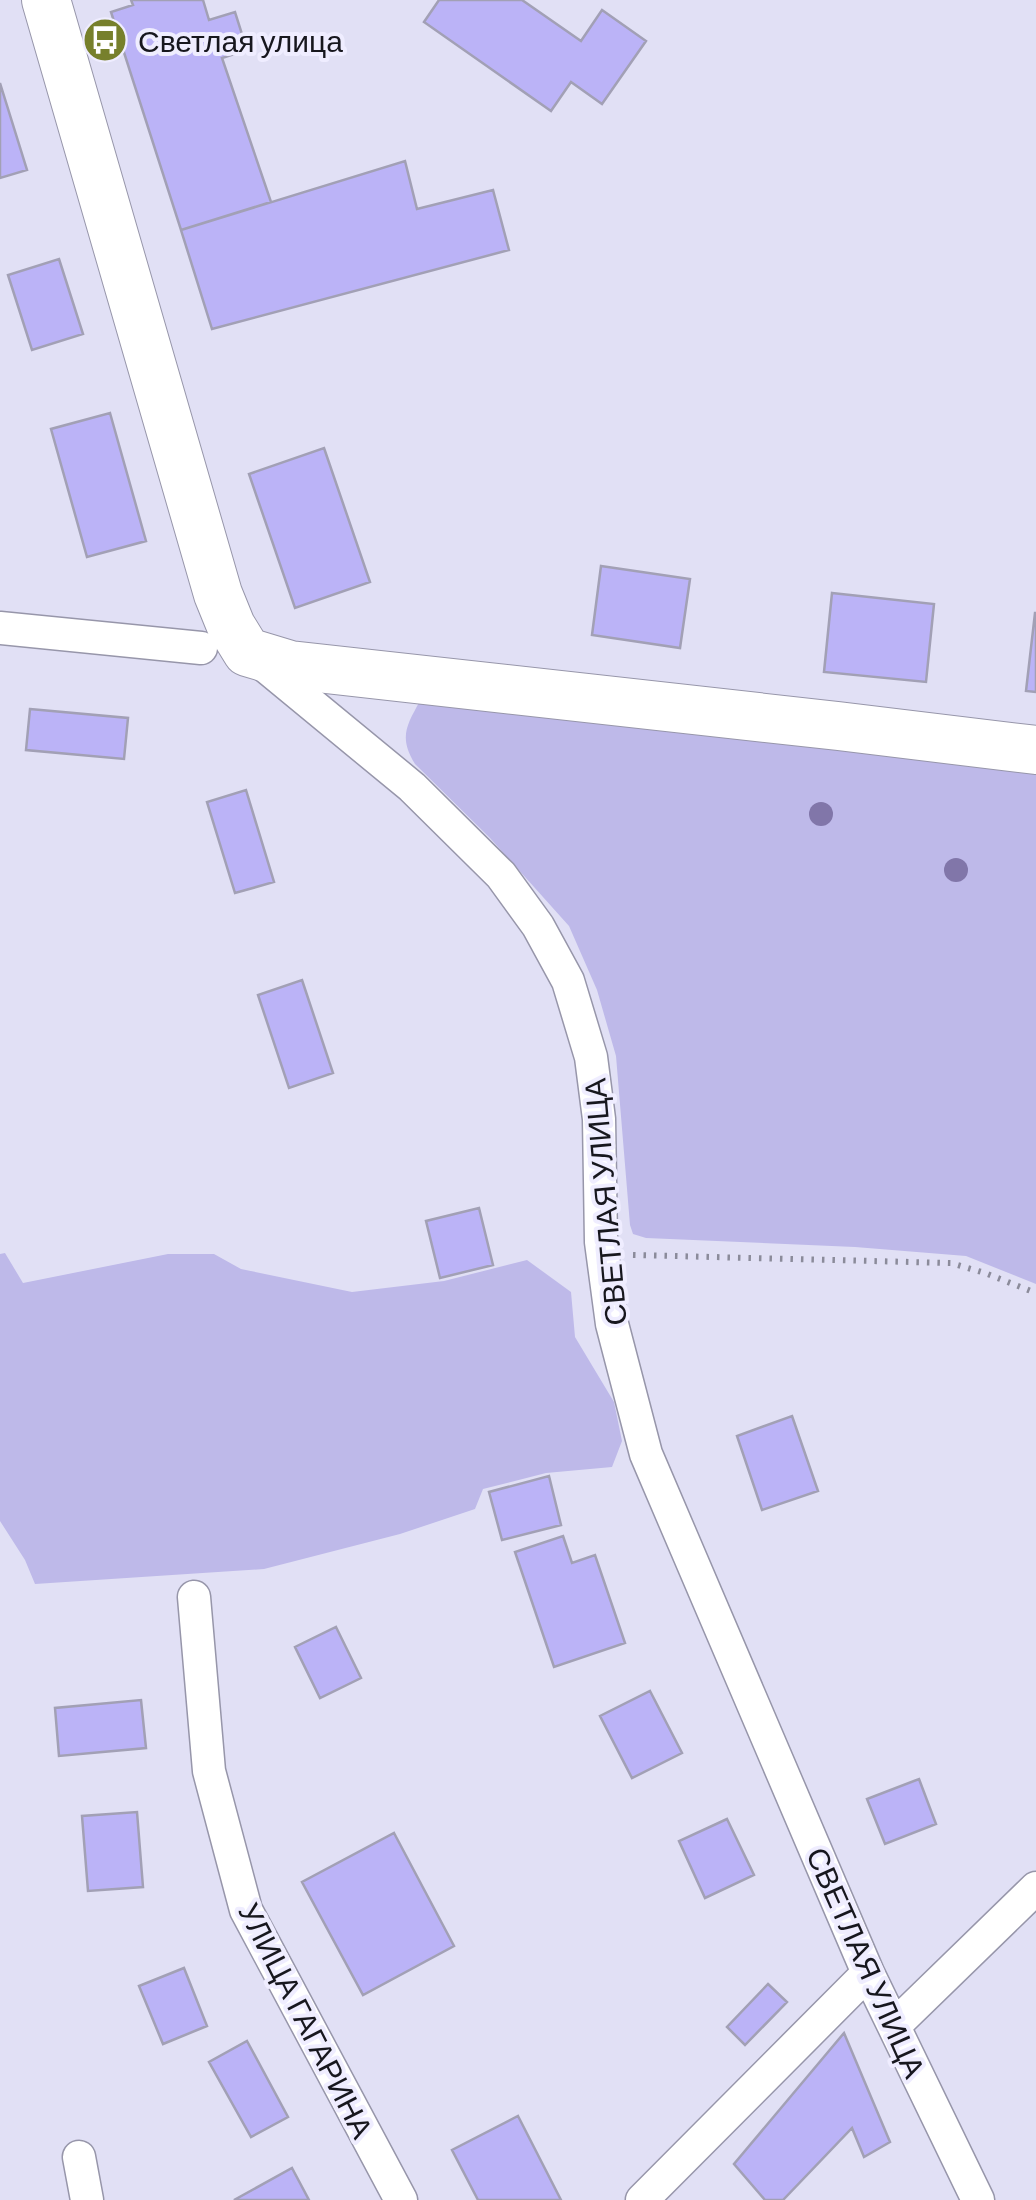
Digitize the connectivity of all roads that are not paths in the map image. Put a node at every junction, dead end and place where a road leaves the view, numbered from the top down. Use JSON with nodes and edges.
{"nodes":[{"id":1,"x":46,"y":0,"type":"edge"},
{"id":2,"x":0,"y":628,"type":"edge"},
{"id":3,"x":201,"y":648,"type":"dead end"},
{"id":4,"x":248,"y":652,"type":"junction"},
{"id":5,"x":1036,"y":750,"type":"edge"},
{"id":6,"x":194,"y":1597,"type":"dead end"},
{"id":7,"x":1036,"y":1888,"type":"edge"},
{"id":8,"x":868,"y":1972,"type":"junction"},
{"id":9,"x":894,"y":2026,"type":"junction"},
{"id":10,"x":79,"y":2157,"type":"dead end"},
{"id":11,"x":87,"y":2200,"type":"edge"},
{"id":12,"x":401,"y":2200,"type":"edge"},
{"id":13,"x":642,"y":2200,"type":"edge"},
{"id":14,"x":978,"y":2200,"type":"edge"}],
"edges":[{"from":1,"to":4,"type":"street","name":"СВЕТЛАЯ УЛИЦА"},
{"from":2,"to":3,"type":"street"},
{"from":4,"to":5,"type":"street"},
{"from":4,"to":8,"type":"street","name":"СВЕТЛАЯ УЛИЦА"},
{"from":6,"to":12,"type":"street","name":"УЛИЦА ГАГАРИНА"},
{"from":7,"to":9,"type":"street"},
{"from":8,"to":9,"type":"street","name":"СВЕТЛАЯ УЛИЦА"},
{"from":8,"to":13,"type":"street"},
{"from":9,"to":14,"type":"street","name":"СВЕТЛАЯ УЛИЦА"},
{"from":10,"to":11,"type":"street"}]}
